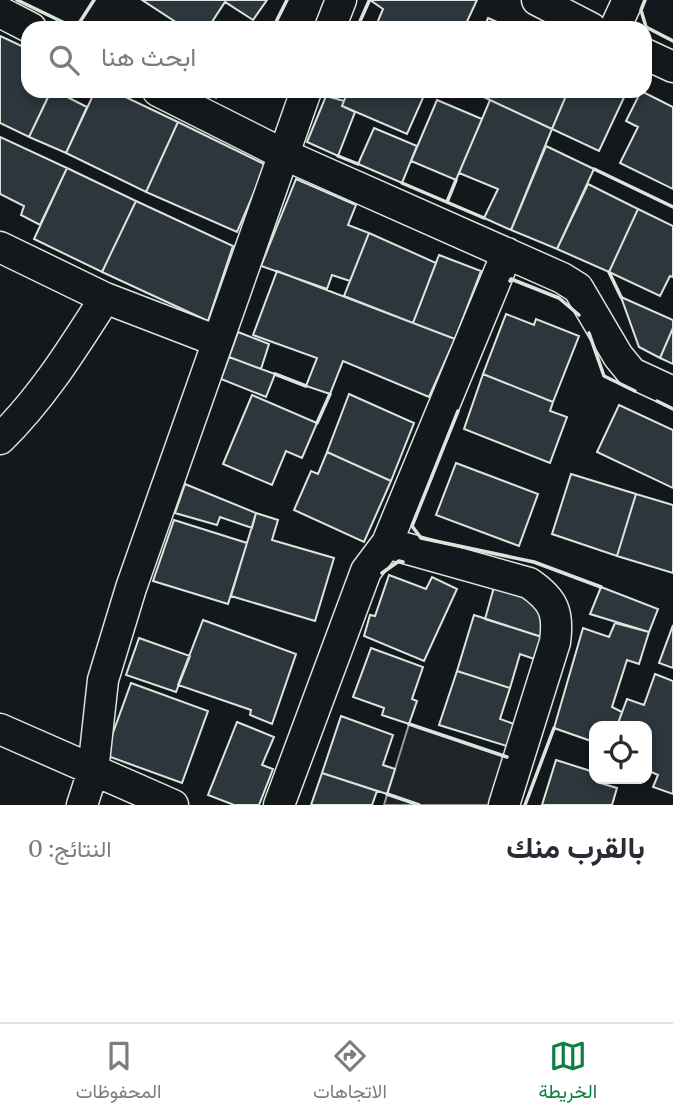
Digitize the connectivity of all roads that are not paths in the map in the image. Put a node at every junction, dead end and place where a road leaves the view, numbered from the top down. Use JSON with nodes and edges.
{"nodes":[{"id":1,"x":341,"y":0,"type":"edge"},
{"id":2,"x":537,"y":0,"type":"edge"},
{"id":3,"x":628,"y":0,"type":"edge"},
{"id":4,"x":0,"y":12,"type":"edge"},
{"id":5,"x":333,"y":21,"type":"edge"},
{"id":6,"x":578,"y":21,"type":"edge"},
{"id":7,"x":618,"y":21,"type":"edge"},
{"id":8,"x":21,"y":23,"type":"edge"},
{"id":9,"x":652,"y":57,"type":"edge"},
{"id":10,"x":673,"y":67,"type":"edge"},
{"id":11,"x":172,"y":98,"type":"edge"},
{"id":12,"x":303,"y":98,"type":"edge"},
{"id":13,"x":283,"y":153,"type":"junction"},
{"id":14,"x":0,"y":247,"type":"edge"},
{"id":15,"x":507,"y":253,"type":"junction"},
{"id":16,"x":105,"y":298,"type":"junction"},
{"id":17,"x":217,"y":341,"type":"junction"},
{"id":18,"x":673,"y":392,"type":"edge"},
{"id":19,"x":0,"y":439,"type":"edge"},
{"id":20,"x":387,"y":543,"type":"junction"},
{"id":21,"x":0,"y":729,"type":"edge"},
{"id":22,"x":93,"y":771,"type":"junction"},
{"id":23,"x":82,"y":805,"type":"edge"},
{"id":24,"x":173,"y":805,"type":"edge"},
{"id":25,"x":279,"y":805,"type":"edge"},
{"id":26,"x":504,"y":805,"type":"edge"}],
"edges":[{"from":1,"to":5,"type":"street"},
{"from":2,"to":6,"type":"street"},
{"from":3,"to":7,"type":"street"},
{"from":4,"to":8,"type":"street"},
{"from":9,"to":10,"type":"street"},
{"from":11,"to":13,"type":"street"},
{"from":12,"to":13,"type":"street"},
{"from":13,"to":15,"type":"street"},
{"from":13,"to":17,"type":"street"},
{"from":14,"to":16,"type":"street"},
{"from":15,"to":18,"type":"street"},
{"from":15,"to":20,"type":"street"},
{"from":16,"to":17,"type":"street"},
{"from":16,"to":19,"type":"street"},
{"from":17,"to":22,"type":"street"},
{"from":20,"to":25,"type":"street"},
{"from":20,"to":26,"type":"street"},
{"from":21,"to":22,"type":"street"},
{"from":22,"to":23,"type":"street"},
{"from":22,"to":24,"type":"street"}]}
